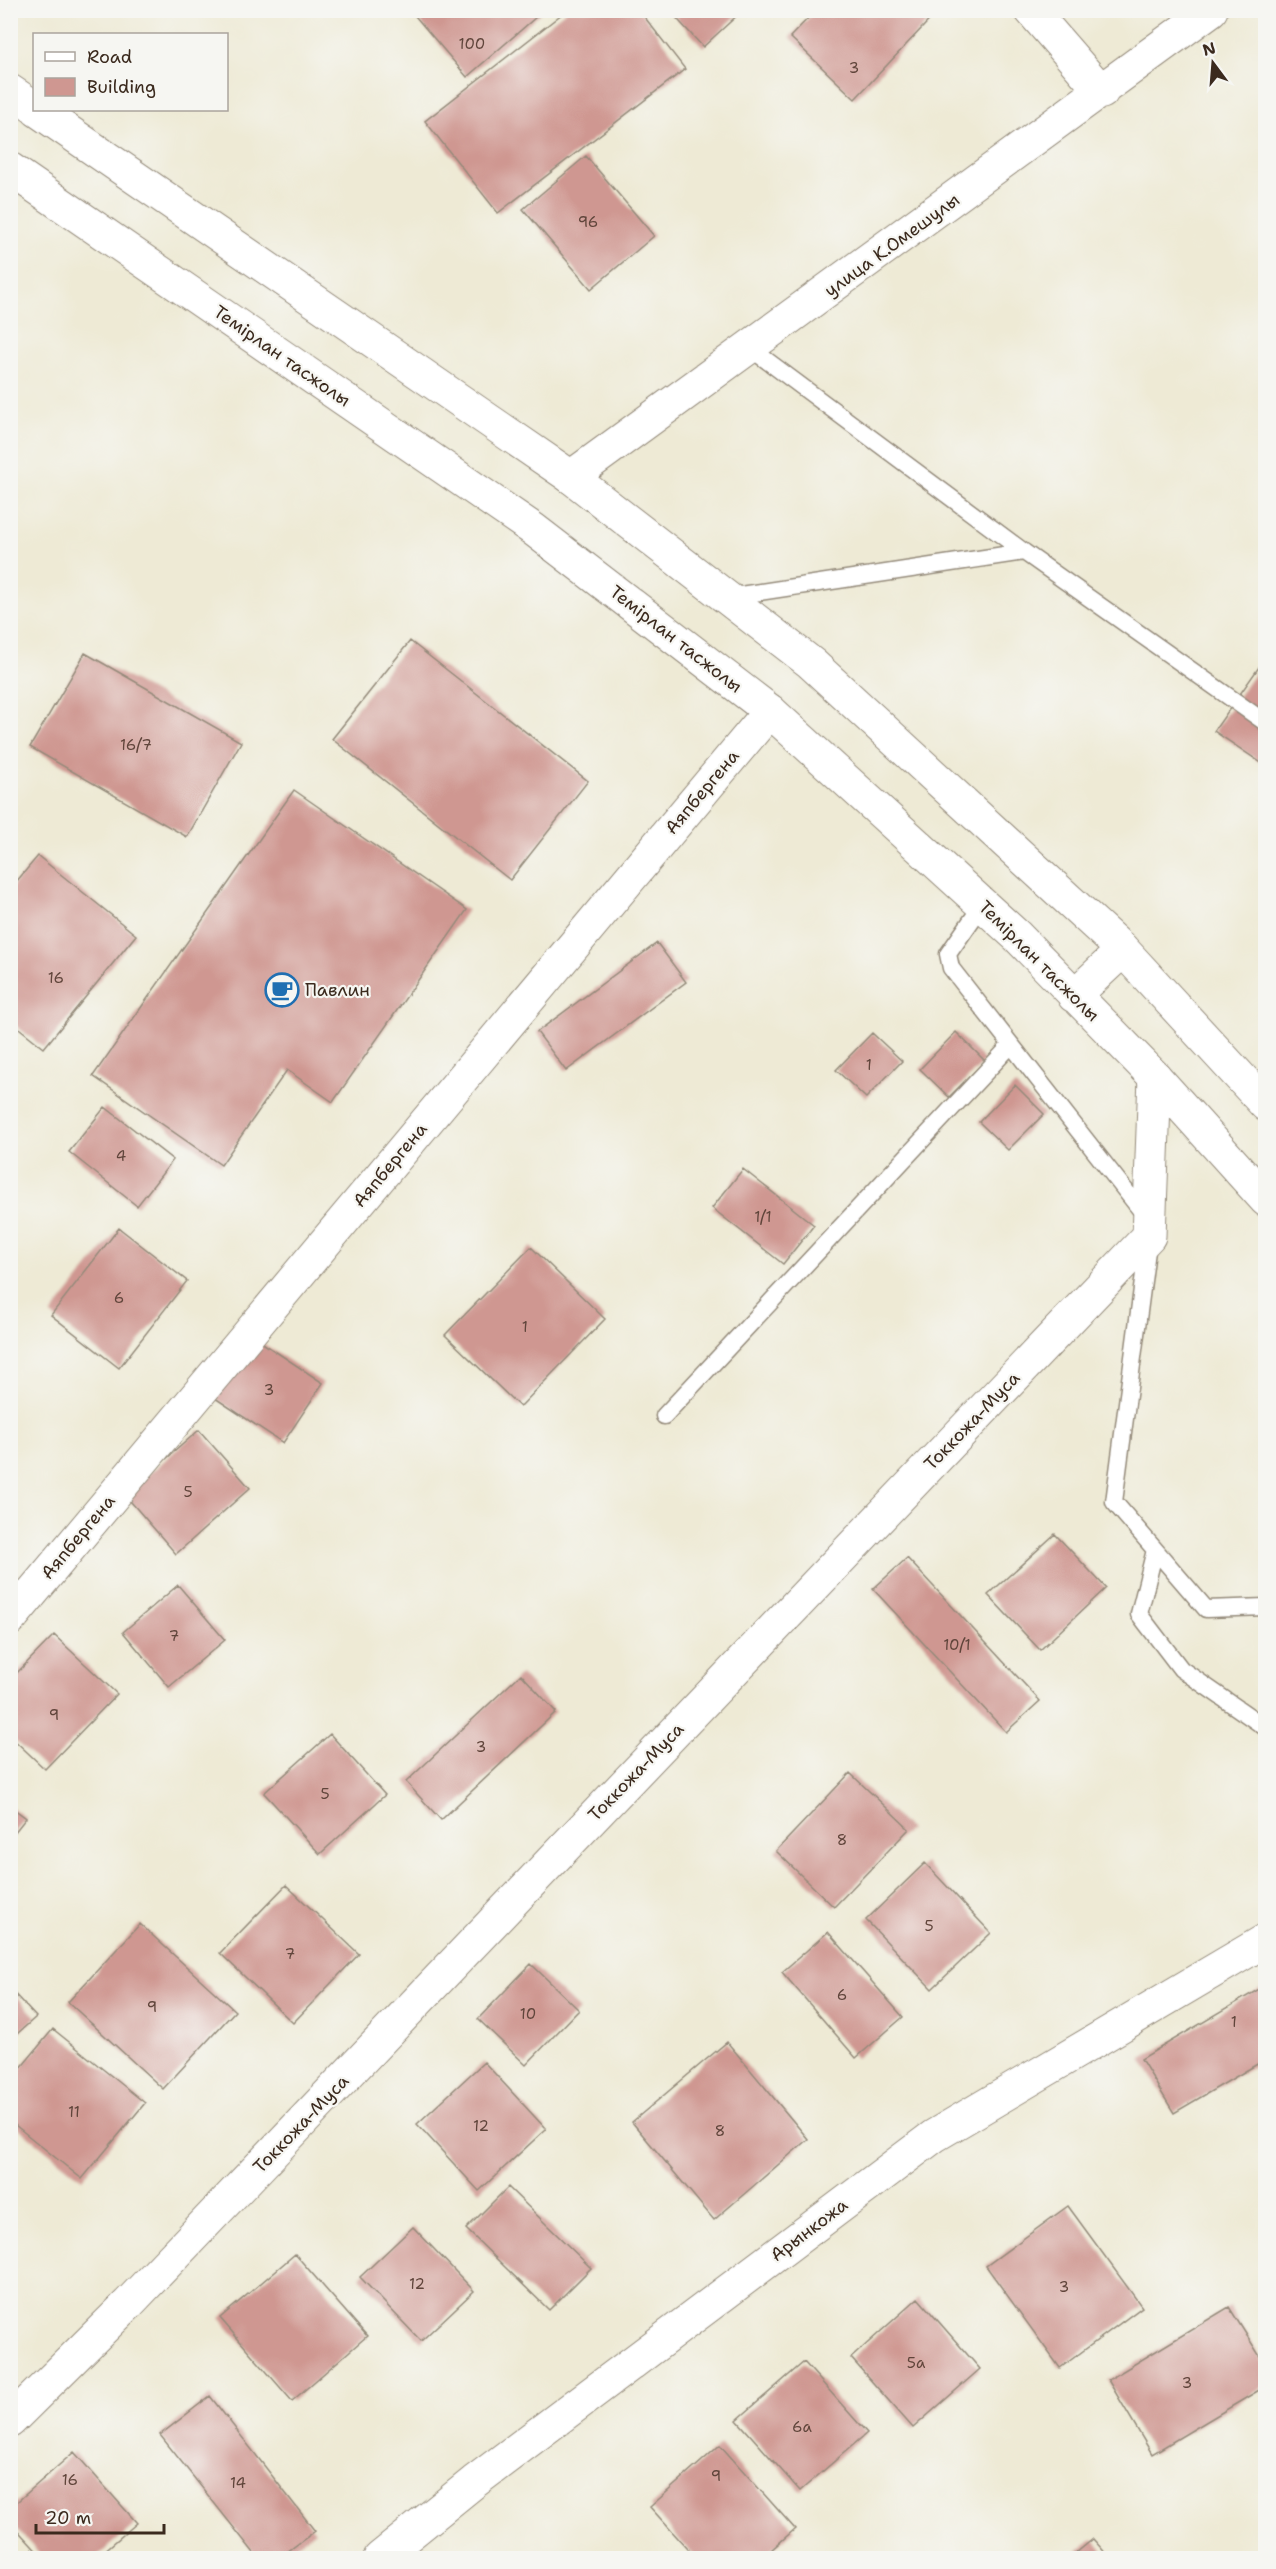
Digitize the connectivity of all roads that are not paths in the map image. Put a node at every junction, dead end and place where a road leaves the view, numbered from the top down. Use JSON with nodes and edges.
{"nodes":[{"id":1,"x":1031,"y":10,"type":"edge"},
{"id":2,"x":1211,"y":10,"type":"edge"},
{"id":3,"x":10,"y":91,"type":"edge"},
{"id":4,"x":1102,"y":92,"type":"junction"},
{"id":5,"x":33,"y":106,"type":"edge"},
{"id":6,"x":40,"y":111,"type":"edge"},
{"id":7,"x":10,"y":169,"type":"edge"},
{"id":8,"x":750,"y":348,"type":"junction"},
{"id":9,"x":571,"y":477,"type":"junction"},
{"id":10,"x":1024,"y":552,"type":"junction"},
{"id":11,"x":727,"y":597,"type":"junction"},
{"id":12,"x":770,"y":711,"type":"junction"},
{"id":13,"x":1266,"y":723,"type":"edge"},
{"id":14,"x":982,"y":904,"type":"junction"},
{"id":15,"x":1123,"y":950,"type":"junction"},
{"id":16,"x":1074,"y":996,"type":"junction"},
{"id":17,"x":1011,"y":1045,"type":"junction"},
{"id":18,"x":1155,"y":1077,"type":"junction"},
{"id":19,"x":1266,"y":1105,"type":"edge"},
{"id":20,"x":1266,"y":1200,"type":"edge"},
{"id":21,"x":1149,"y":1229,"type":"junction"},
{"id":22,"x":664,"y":1416,"type":"dead end"},
{"id":23,"x":1155,"y":1550,"type":"junction"},
{"id":24,"x":1266,"y":1606,"type":"edge"},
{"id":25,"x":10,"y":1619,"type":"edge"},
{"id":26,"x":1266,"y":1728,"type":"edge"},
{"id":27,"x":1266,"y":1940,"type":"edge"},
{"id":28,"x":10,"y":2421,"type":"edge"},
{"id":29,"x":380,"y":2559,"type":"edge"}],
"edges":[{"from":1,"to":4,"type":"street"},
{"from":2,"to":4,"type":"street","name":"улица К.Омешулы"},
{"from":3,"to":5,"type":"street"},
{"from":4,"to":8,"type":"street","name":"улица К.Омешулы"},
{"from":6,"to":9,"type":"street"},
{"from":7,"to":12,"type":"street","name":"Темірлан тасжолы"},
{"from":8,"to":9,"type":"street","name":"улица К.Омешулы"},
{"from":8,"to":10,"type":"lane"},
{"from":9,"to":11,"type":"street"},
{"from":10,"to":11,"type":"lane"},
{"from":10,"to":13,"type":"lane"},
{"from":11,"to":15,"type":"street"},
{"from":12,"to":14,"type":"street","name":"Темірлан тасжолы"},
{"from":12,"to":25,"type":"street","name":"Аяпбергена"},
{"from":14,"to":16,"type":"street","name":"Темірлан тасжолы"},
{"from":14,"to":17,"type":"lane"},
{"from":15,"to":16,"type":"street"},
{"from":15,"to":19,"type":"street"},
{"from":16,"to":18,"type":"street","name":"Темірлан тасжолы"},
{"from":17,"to":21,"type":"lane"},
{"from":17,"to":22,"type":"lane"},
{"from":18,"to":20,"type":"street","name":"Темірлан тасжолы"},
{"from":18,"to":21,"type":"street"},
{"from":21,"to":23,"type":"lane"},
{"from":21,"to":28,"type":"street","name":"Токкожа-Муса"},
{"from":23,"to":24,"type":"lane"},
{"from":23,"to":26,"type":"lane"},
{"from":27,"to":29,"type":"street","name":"Арынкожа"}]}
